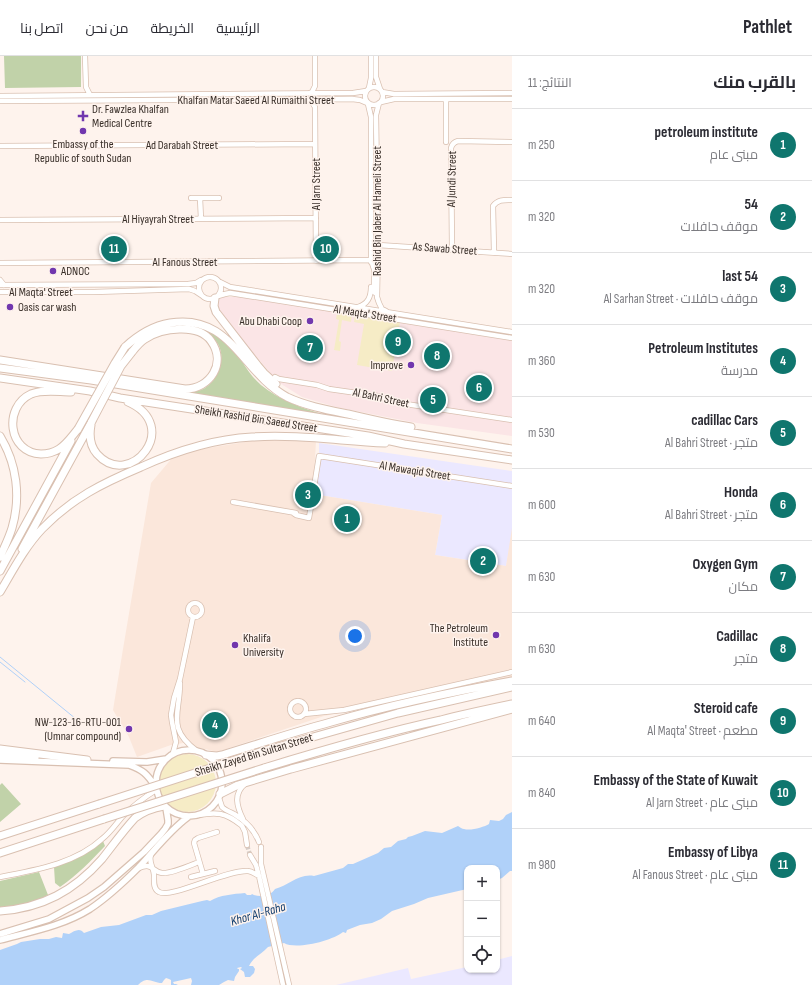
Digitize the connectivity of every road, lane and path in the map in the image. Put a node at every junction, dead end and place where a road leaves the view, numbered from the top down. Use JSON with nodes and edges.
{"nodes":[{"id":1,"x":85,"y":56,"type":"edge"},
{"id":2,"x":315,"y":56,"type":"edge"},
{"id":3,"x":370,"y":56,"type":"edge"},
{"id":4,"x":376,"y":56,"type":"edge"},
{"id":5,"x":315,"y":86,"type":"junction"},
{"id":6,"x":86,"y":88,"type":"junction"},
{"id":7,"x":367,"y":89,"type":"junction"},
{"id":8,"x":381,"y":90,"type":"junction"},
{"id":9,"x":320,"y":93,"type":"junction"},
{"id":10,"x":512,"y":93,"type":"edge"},
{"id":11,"x":282,"y":94,"type":"junction"},
{"id":12,"x":310,"y":94,"type":"junction"},
{"id":13,"x":81,"y":95,"type":"junction"},
{"id":14,"x":90,"y":95,"type":"junction"},
{"id":15,"x":0,"y":96,"type":"edge"},
{"id":16,"x":18,"y":98,"type":"junction"},
{"id":17,"x":283,"y":99,"type":"junction"},
{"id":18,"x":310,"y":99,"type":"junction"},
{"id":19,"x":320,"y":99,"type":"junction"},
{"id":20,"x":512,"y":99,"type":"edge"},
{"id":21,"x":446,"y":100,"type":"junction"},
{"id":22,"x":1,"y":102,"type":"edge"},
{"id":23,"x":368,"y":103,"type":"junction"},
{"id":24,"x":380,"y":103,"type":"junction"},
{"id":25,"x":315,"y":107,"type":"junction"},
{"id":26,"x":446,"y":142,"type":"dead end"},
{"id":27,"x":512,"y":142,"type":"edge"},
{"id":28,"x":315,"y":144,"type":"junction"},
{"id":29,"x":0,"y":146,"type":"edge"},
{"id":30,"x":191,"y":198,"type":"dead end"},
{"id":31,"x":200,"y":198,"type":"junction"},
{"id":32,"x":219,"y":198,"type":"dead end"},
{"id":33,"x":512,"y":200,"type":"edge"},
{"id":34,"x":316,"y":218,"type":"junction"},
{"id":35,"x":201,"y":219,"type":"junction"},
{"id":36,"x":0,"y":220,"type":"edge"},
{"id":37,"x":378,"y":245,"type":"junction"},
{"id":38,"x":452,"y":249,"type":"junction"},
{"id":39,"x":494,"y":252,"type":"junction"},
{"id":40,"x":512,"y":254,"type":"edge"},
{"id":41,"x":371,"y":260,"type":"junction"},
{"id":42,"x":316,"y":261,"type":"junction"},
{"id":43,"x":0,"y":263,"type":"edge"},
{"id":44,"x":0,"y":280,"type":"edge"},
{"id":45,"x":201,"y":280,"type":"junction"},
{"id":46,"x":220,"y":282,"type":"junction"},
{"id":47,"x":2,"y":285,"type":"edge"},
{"id":48,"x":0,"y":292,"type":"edge"},
{"id":49,"x":377,"y":293,"type":"junction"},
{"id":50,"x":201,"y":295,"type":"junction"},
{"id":51,"x":216,"y":297,"type":"junction"},
{"id":52,"x":356,"y":307,"type":"junction"},
{"id":53,"x":392,"y":313,"type":"junction"},
{"id":54,"x":437,"y":320,"type":"junction"},
{"id":55,"x":423,"y":323,"type":"junction"},
{"id":56,"x":468,"y":325,"type":"junction"},
{"id":57,"x":442,"y":327,"type":"junction"},
{"id":58,"x":512,"y":332,"type":"edge"},
{"id":59,"x":512,"y":338,"type":"edge"},
{"id":60,"x":0,"y":360,"type":"edge"},
{"id":61,"x":0,"y":368,"type":"edge"},
{"id":62,"x":275,"y":377,"type":"dead end"},
{"id":63,"x":0,"y":378,"type":"edge"},
{"id":64,"x":90,"y":391,"type":"junction"},
{"id":65,"x":120,"y":398,"type":"junction"},
{"id":66,"x":310,"y":405,"type":"junction"},
{"id":67,"x":512,"y":420,"type":"edge"},
{"id":68,"x":92,"y":421,"type":"junction"},
{"id":69,"x":78,"y":429,"type":"junction"},
{"id":70,"x":0,"y":436,"type":"edge"},
{"id":71,"x":404,"y":444,"type":"junction"},
{"id":72,"x":487,"y":445,"type":"junction"},
{"id":73,"x":512,"y":449,"type":"edge"},
{"id":74,"x":472,"y":454,"type":"junction"},
{"id":75,"x":512,"y":460,"type":"edge"},
{"id":76,"x":512,"y":464,"type":"edge"},
{"id":77,"x":512,"y":486,"type":"edge"},
{"id":78,"x":233,"y":502,"type":"dead end"},
{"id":79,"x":0,"y":557,"type":"edge"},
{"id":80,"x":0,"y":571,"type":"edge"},
{"id":81,"x":0,"y":591,"type":"edge"},
{"id":82,"x":193,"y":617,"type":"dead end"},
{"id":83,"x":512,"y":672,"type":"edge"},
{"id":84,"x":180,"y":679,"type":"junction"},
{"id":85,"x":512,"y":681,"type":"edge"},
{"id":86,"x":512,"y":687,"type":"edge"},
{"id":87,"x":512,"y":704,"type":"edge"},
{"id":88,"x":306,"y":708,"type":"junction"},
{"id":89,"x":512,"y":709,"type":"edge"},
{"id":90,"x":320,"y":712,"type":"junction"},
{"id":91,"x":304,"y":714,"type":"junction"},
{"id":92,"x":0,"y":749,"type":"edge"},
{"id":93,"x":197,"y":750,"type":"junction"},
{"id":94,"x":173,"y":753,"type":"junction"},
{"id":95,"x":206,"y":755,"type":"junction"},
{"id":96,"x":0,"y":756,"type":"edge"},
{"id":97,"x":166,"y":758,"type":"junction"},
{"id":98,"x":0,"y":760,"type":"edge"},
{"id":99,"x":87,"y":760,"type":"junction"},
{"id":100,"x":255,"y":779,"type":"junction"},
{"id":101,"x":156,"y":788,"type":"junction"},
{"id":102,"x":220,"y":796,"type":"junction"},
{"id":103,"x":165,"y":807,"type":"junction"},
{"id":104,"x":198,"y":815,"type":"junction"},
{"id":105,"x":188,"y":816,"type":"junction"},
{"id":106,"x":244,"y":820,"type":"junction"},
{"id":107,"x":217,"y":832,"type":"dead end"},
{"id":108,"x":0,"y":836,"type":"edge"},
{"id":109,"x":247,"y":845,"type":"tunnel mouth"},
{"id":110,"x":0,"y":853,"type":"edge"},
{"id":111,"x":152,"y":853,"type":"junction"},
{"id":112,"x":250,"y":855,"type":"tunnel mouth"},
{"id":113,"x":199,"y":862,"type":"junction"},
{"id":114,"x":129,"y":865,"type":"junction"},
{"id":115,"x":152,"y":867,"type":"junction"},
{"id":116,"x":138,"y":868,"type":"junction"},
{"id":117,"x":215,"y":871,"type":"dead end"},
{"id":118,"x":203,"y":874,"type":"junction"},
{"id":119,"x":259,"y":876,"type":"junction"},
{"id":120,"x":0,"y":877,"type":"edge"},
{"id":121,"x":191,"y":878,"type":"dead end"},
{"id":122,"x":114,"y":891,"type":"junction"},
{"id":123,"x":0,"y":911,"type":"edge"},
{"id":124,"x":0,"y":934,"type":"edge"},
{"id":125,"x":0,"y":941,"type":"edge"},
{"id":126,"x":279,"y":954,"type":"junction"},
{"id":127,"x":283,"y":985,"type":"edge"},
{"id":128,"x":289,"y":985,"type":"edge"}],
"edges":[{"from":1,"to":6,"type":"street"},
{"from":2,"to":5,"type":"street"},
{"from":3,"to":7,"type":"street"},
{"from":4,"to":8,"type":"street"},
{"from":5,"to":9,"type":"street"},
{"from":5,"to":12,"type":"street"},
{"from":6,"to":13,"type":"street"},
{"from":6,"to":14,"type":"street"},
{"from":7,"to":8,"type":"street"},
{"from":7,"to":9,"type":"street","name":"Khalfan Matar Saeed Al Rumaithi Street"},
{"from":7,"to":23,"type":"street"},
{"from":8,"to":10,"type":"street"},
{"from":8,"to":24,"type":"street"},
{"from":9,"to":12,"type":"street","name":"Khalfan Matar Saeed Al Rumaithi Street"},
{"from":11,"to":12,"type":"street","name":"Khalfan Matar Saeed Al Rumaithi Street"},
{"from":11,"to":14,"type":"street","name":"Khalfan Matar Saeed Al Rumaithi Street"},
{"from":11,"to":17,"type":"street"},
{"from":13,"to":14,"type":"street","name":"Khalfan Matar Saeed Al Rumaithi Street"},
{"from":13,"to":16,"type":"street","name":"Khalfan Matar Saeed Al Rumaithi Street"},
{"from":15,"to":16,"type":"street","name":"Khalfan Matar Saeed Al Rumaithi Street"},
{"from":16,"to":17,"type":"street","name":"Khalfan Matar Saeed Al Rumaithi Street"},
{"from":16,"to":22,"type":"street","name":"Khalfan Matar Saeed Al Rumaithi Street"},
{"from":17,"to":18,"type":"street","name":"Khalfan Matar Saeed Al Rumaithi Street"},
{"from":18,"to":19,"type":"street","name":"Khalfan Matar Saeed Al Rumaithi Street"},
{"from":18,"to":25,"type":"street"},
{"from":19,"to":23,"type":"street","name":"Khalfan Matar Saeed Al Rumaithi Street"},
{"from":19,"to":25,"type":"street"},
{"from":20,"to":21,"type":"street"},
{"from":21,"to":24,"type":"street"},
{"from":21,"to":26,"type":"street"},
{"from":23,"to":24,"type":"street"},
{"from":23,"to":41,"type":"street","name":"Rashid Bin Jaber Al Hameli Street"},
{"from":24,"to":37,"type":"street","name":"Rashid Bin Jaber Al Hameli Street"},
{"from":25,"to":28,"type":"street","name":"Al Jarn Street"},
{"from":27,"to":38,"type":"street","name":"Al Jundi Street"},
{"from":28,"to":29,"type":"street","name":"Ad Darabah Street"},
{"from":28,"to":34,"type":"street","name":"Al Jarn Street"},
{"from":30,"to":31,"type":"street"},
{"from":31,"to":32,"type":"street"},
{"from":31,"to":35,"type":"street"},
{"from":33,"to":39,"type":"street"},
{"from":34,"to":35,"type":"street","name":"Al Hiyayrah Street"},
{"from":34,"to":42,"type":"street","name":"Al Jarn Street"},
{"from":35,"to":36,"type":"street","name":"Al Hiyayrah Street"},
{"from":37,"to":38,"type":"street","name":"As Sawab Street"},
{"from":37,"to":49,"type":"street","name":"Rashid Bin Jaber Al Hameli Street"},
{"from":38,"to":39,"type":"street","name":"As Sawab Street"},
{"from":39,"to":40,"type":"street","name":"As Sawab Street"},
{"from":41,"to":42,"type":"street","name":"Al Fanous Street"},
{"from":41,"to":49,"type":"street"},
{"from":41,"to":52,"type":"street","name":"Rashid Bin Jaber Al Hameli Street"},
{"from":42,"to":43,"type":"street","name":"Al Fanous Street"},
{"from":44,"to":47,"type":"street"},
{"from":45,"to":46,"type":"street"},
{"from":45,"to":47,"type":"street","name":"Al Maqta' Street"},
{"from":45,"to":50,"type":"street"},
{"from":46,"to":51,"type":"street"},
{"from":46,"to":52,"type":"street","name":"Al Maqta' Street"},
{"from":48,"to":50,"type":"street","name":"Al Maqta' Street"},
{"from":49,"to":53,"type":"street","name":"Rashid Bin Jaber Al Hameli Street"},
{"from":50,"to":51,"type":"street"},
{"from":51,"to":55,"type":"street","name":"Al Maqta' Street"},
{"from":51,"to":66,"type":"highway"},
{"from":52,"to":53,"type":"street","name":"Al Maqta' Street"},
{"from":53,"to":54,"type":"street","name":"Al Maqta' Street"},
{"from":54,"to":55,"type":"street"},
{"from":54,"to":56,"type":"street","name":"Al Maqta' Street"},
{"from":55,"to":57,"type":"street","name":"Al Maqta' Street"},
{"from":56,"to":57,"type":"street"},
{"from":56,"to":58,"type":"street","name":"Al Maqta' Street"},
{"from":57,"to":59,"type":"street","name":"Al Maqta' Street"},
{"from":60,"to":68,"type":"highway","bridge":true},
{"from":61,"to":72,"type":"highway","name":"Sheikh Rashid Bin Saeed Street"},
{"from":62,"to":67,"type":"street","name":"Al Bahri Street"},
{"from":63,"to":64,"type":"highway","name":"Sheikh Rashid Bin Saeed Street"},
{"from":64,"to":65,"type":"highway","name":"Sheikh Rashid Bin Saeed Street"},
{"from":64,"to":69,"type":"highway"},
{"from":65,"to":68,"type":"highway"},
{"from":65,"to":71,"type":"highway","name":"Sheikh Rashid Bin Saeed Street"},
{"from":66,"to":69,"type":"highway","bridge":true},
{"from":66,"to":72,"type":"highway"},
{"from":68,"to":81,"type":"highway"},
{"from":69,"to":80,"type":"highway"},
{"from":70,"to":79,"type":"highway"},
{"from":71,"to":74,"type":"highway","name":"Sheikh Rashid Bin Saeed Street"},
{"from":71,"to":81,"type":"highway"},
{"from":72,"to":73,"type":"highway","name":"Sheikh Rashid Bin Saeed Street"},
{"from":74,"to":75,"type":"highway","name":"Sheikh Rashid Bin Saeed Street"},
{"from":74,"to":76,"type":"highway"},
{"from":77,"to":78,"type":"street","name":"Al Mawaqid Street"},
{"from":82,"to":84,"type":"street"},
{"from":83,"to":90,"type":"street"},
{"from":84,"to":93,"type":"street"},
{"from":84,"to":94,"type":"street"},
{"from":85,"to":95,"type":"highway"},
{"from":86,"to":108,"type":"highway","name":"Sheikh Zayed Bin Sultan Street","bridge":true},
{"from":87,"to":110,"type":"highway","name":"Sheikh Zayed Bin Sultan Street","bridge":true},
{"from":88,"to":90,"type":"street"},
{"from":88,"to":91,"type":"street"},
{"from":88,"to":91,"type":"street"},
{"from":89,"to":100,"type":"highway"},
{"from":90,"to":91,"type":"street"},
{"from":92,"to":99,"type":"highway"},
{"from":93,"to":94,"type":"main road"},
{"from":93,"to":95,"type":"main road"},
{"from":94,"to":97,"type":"main road"},
{"from":95,"to":102,"type":"main road"},
{"from":96,"to":99,"type":"highway"},
{"from":97,"to":99,"type":"main road"},
{"from":97,"to":101,"type":"main road"},
{"from":98,"to":101,"type":"main road"},
{"from":100,"to":102,"type":"highway"},
{"from":100,"to":106,"type":"street"},
{"from":101,"to":103,"type":"main road"},
{"from":101,"to":120,"type":"street"},
{"from":102,"to":104,"type":"main road"},
{"from":102,"to":106,"type":"street"},
{"from":103,"to":105,"type":"main road"},
{"from":103,"to":114,"type":"main road"},
{"from":103,"to":123,"type":"highway"},
{"from":104,"to":105,"type":"main road"},
{"from":104,"to":109,"type":"street"},
{"from":105,"to":111,"type":"main road"},
{"from":106,"to":126,"type":"street"},
{"from":107,"to":113,"type":"street"},
{"from":111,"to":115,"type":"street"},
{"from":111,"to":116,"type":"main road"},
{"from":112,"to":119,"type":"street"},
{"from":113,"to":115,"type":"street"},
{"from":113,"to":118,"type":"street"},
{"from":114,"to":122,"type":"main road"},
{"from":114,"to":124,"type":"main road"},
{"from":115,"to":116,"type":"street"},
{"from":115,"to":119,"type":"street"},
{"from":116,"to":122,"type":"main road"},
{"from":117,"to":118,"type":"street"},
{"from":118,"to":121,"type":"street"},
{"from":119,"to":126,"type":"street"},
{"from":122,"to":125,"type":"main road"},
{"from":126,"to":127,"type":"street"},
{"from":126,"to":128,"type":"street"}]}
